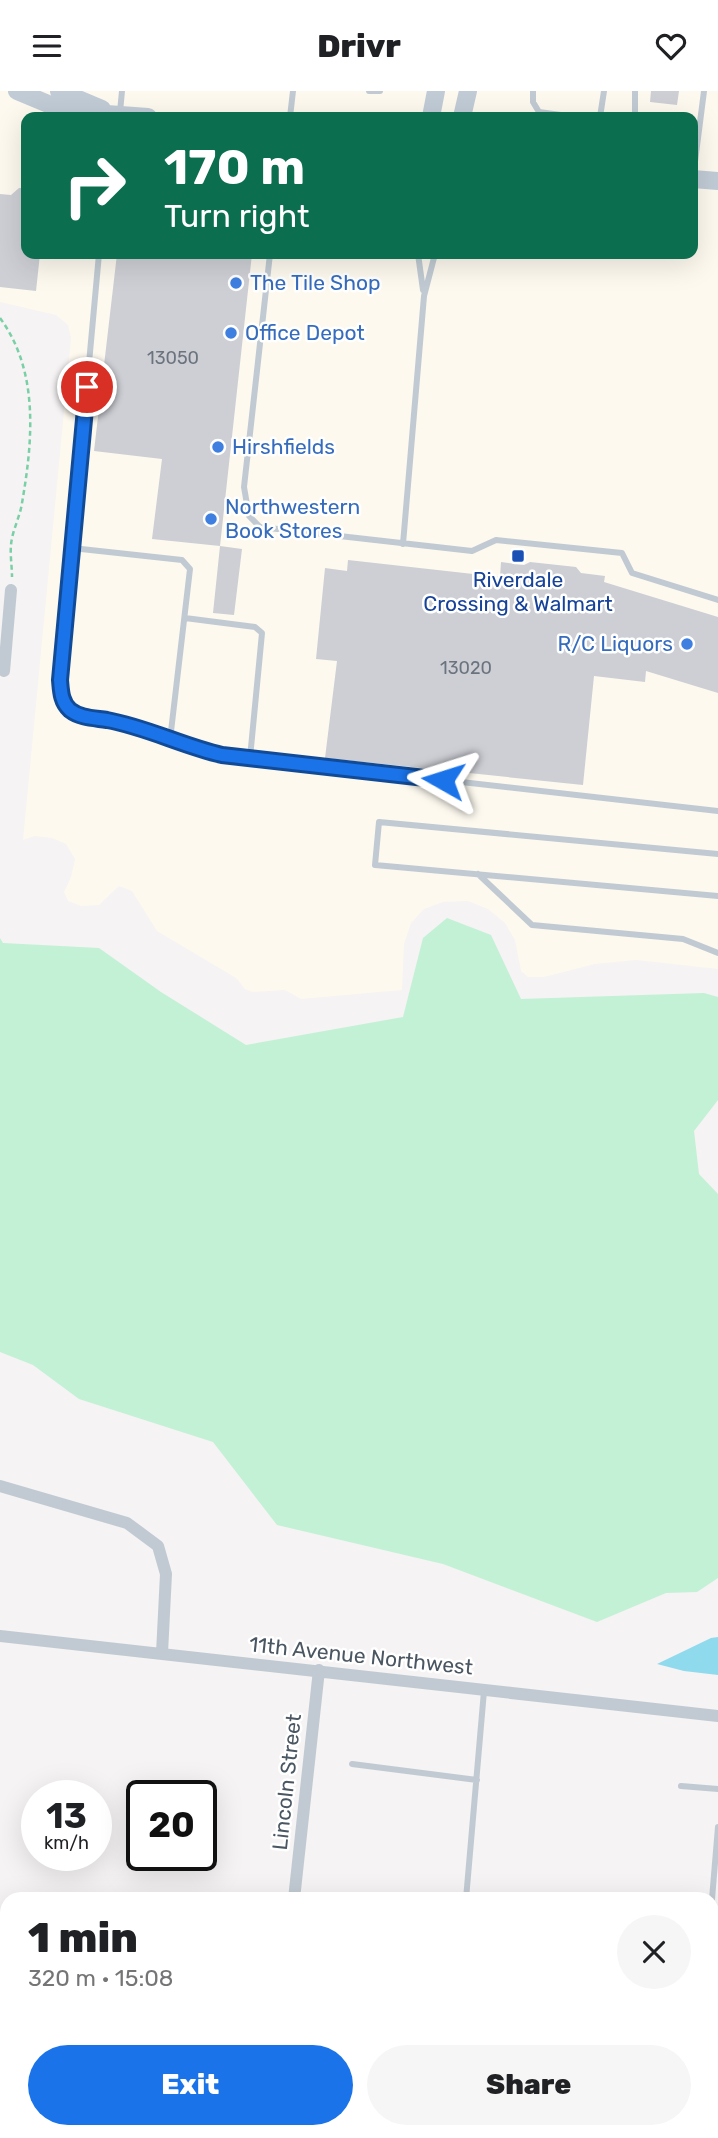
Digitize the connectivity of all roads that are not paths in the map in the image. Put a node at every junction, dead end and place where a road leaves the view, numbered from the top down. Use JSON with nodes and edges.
{"nodes":[{"id":1,"x":17,"y":91,"type":"edge"},
{"id":2,"x":59,"y":91,"type":"edge"},
{"id":3,"x":122,"y":91,"type":"edge"},
{"id":4,"x":293,"y":91,"type":"edge"},
{"id":5,"x":369,"y":91,"type":"edge"},
{"id":6,"x":380,"y":91,"type":"edge"},
{"id":7,"x":436,"y":91,"type":"edge"},
{"id":8,"x":468,"y":91,"type":"edge"},
{"id":9,"x":533,"y":91,"type":"edge"},
{"id":10,"x":604,"y":91,"type":"edge"},
{"id":11,"x":635,"y":91,"type":"edge"},
{"id":12,"x":704,"y":91,"type":"edge"},
{"id":13,"x":77,"y":112,"type":"edge"},
{"id":14,"x":107,"y":112,"type":"edge"},
{"id":15,"x":115,"y":112,"type":"edge"},
{"id":16,"x":291,"y":112,"type":"edge"},
{"id":17,"x":432,"y":112,"type":"edge"},
{"id":18,"x":463,"y":112,"type":"edge"},
{"id":19,"x":538,"y":112,"type":"edge"},
{"id":20,"x":601,"y":112,"type":"edge"},
{"id":21,"x":635,"y":112,"type":"edge"},
{"id":22,"x":698,"y":124,"type":"edge"},
{"id":23,"x":698,"y":179,"type":"edge"},
{"id":24,"x":718,"y":181,"type":"edge"},
{"id":25,"x":99,"y":259,"type":"edge"},
{"id":26,"x":269,"y":259,"type":"edge"},
{"id":27,"x":419,"y":259,"type":"edge"},
{"id":28,"x":434,"y":259,"type":"edge"},
{"id":29,"x":424,"y":296,"type":"junction"},
{"id":30,"x":403,"y":544,"type":"junction"},
{"id":31,"x":72,"y":548,"type":"junction"},
{"id":32,"x":11,"y":590,"type":"road end"},
{"id":33,"x":718,"y":600,"type":"edge"},
{"id":34,"x":185,"y":618,"type":"junction"},
{"id":35,"x":4,"y":631,"type":"edge"},
{"id":36,"x":4,"y":671,"type":"dead end"},
{"id":37,"x":170,"y":740,"type":"junction"},
{"id":38,"x":250,"y":758,"type":"junction"},
{"id":39,"x":718,"y":811,"type":"edge"},
{"id":40,"x":718,"y":854,"type":"edge"},
{"id":41,"x":478,"y":874,"type":"junction"},
{"id":42,"x":718,"y":896,"type":"edge"},
{"id":43,"x":718,"y":953,"type":"edge"},
{"id":44,"x":0,"y":1486,"type":"edge"},
{"id":45,"x":0,"y":1636,"type":"edge"},
{"id":46,"x":162,"y":1653,"type":"junction"},
{"id":47,"x":319,"y":1670,"type":"junction"},
{"id":48,"x":485,"y":1689,"type":"junction"},
{"id":49,"x":718,"y":1716,"type":"edge"},
{"id":50,"x":352,"y":1764,"type":"dead end"},
{"id":51,"x":477,"y":1780,"type":"junction"},
{"id":52,"x":681,"y":1787,"type":"dead end"},
{"id":53,"x":718,"y":1789,"type":"edge"},
{"id":54,"x":718,"y":1827,"type":"edge"},
{"id":55,"x":295,"y":1892,"type":"edge"},
{"id":56,"x":467,"y":1892,"type":"edge"},
{"id":57,"x":713,"y":1892,"type":"edge"}],
"edges":[{"from":1,"to":13,"type":"street"},
{"from":2,"to":14,"type":"street"},
{"from":3,"to":15,"type":"lane"},
{"from":4,"to":16,"type":"lane"},
{"from":5,"to":6,"type":"lane"},
{"from":7,"to":17,"type":"street"},
{"from":8,"to":18,"type":"street"},
{"from":9,"to":19,"type":"lane"},
{"from":10,"to":20,"type":"lane"},
{"from":11,"to":21,"type":"lane"},
{"from":12,"to":22,"type":"lane"},
{"from":23,"to":24,"type":"street"},
{"from":25,"to":31,"type":"lane"},
{"from":26,"to":30,"type":"lane"},
{"from":27,"to":29,"type":"lane"},
{"from":28,"to":29,"type":"lane"},
{"from":29,"to":30,"type":"lane"},
{"from":30,"to":33,"type":"lane"},
{"from":31,"to":34,"type":"lane"},
{"from":31,"to":37,"type":"lane"},
{"from":32,"to":35,"type":"street"},
{"from":34,"to":37,"type":"lane"},
{"from":34,"to":38,"type":"lane"},
{"from":35,"to":36,"type":"street"},
{"from":37,"to":38,"type":"lane"},
{"from":38,"to":39,"type":"lane"},
{"from":40,"to":41,"type":"lane"},
{"from":41,"to":42,"type":"lane"},
{"from":41,"to":43,"type":"lane"},
{"from":44,"to":46,"type":"street"},
{"from":45,"to":46,"type":"street","name":"11th Avenue Northwest"},
{"from":46,"to":47,"type":"street","name":"11th Avenue Northwest"},
{"from":47,"to":48,"type":"street","name":"11th Avenue Northwest"},
{"from":47,"to":55,"type":"street","name":"Lincoln Street"},
{"from":48,"to":49,"type":"street","name":"11th Avenue Northwest"},
{"from":48,"to":51,"type":"lane"},
{"from":50,"to":51,"type":"lane"},
{"from":51,"to":56,"type":"lane"},
{"from":52,"to":53,"type":"lane"},
{"from":54,"to":57,"type":"lane"}]}
